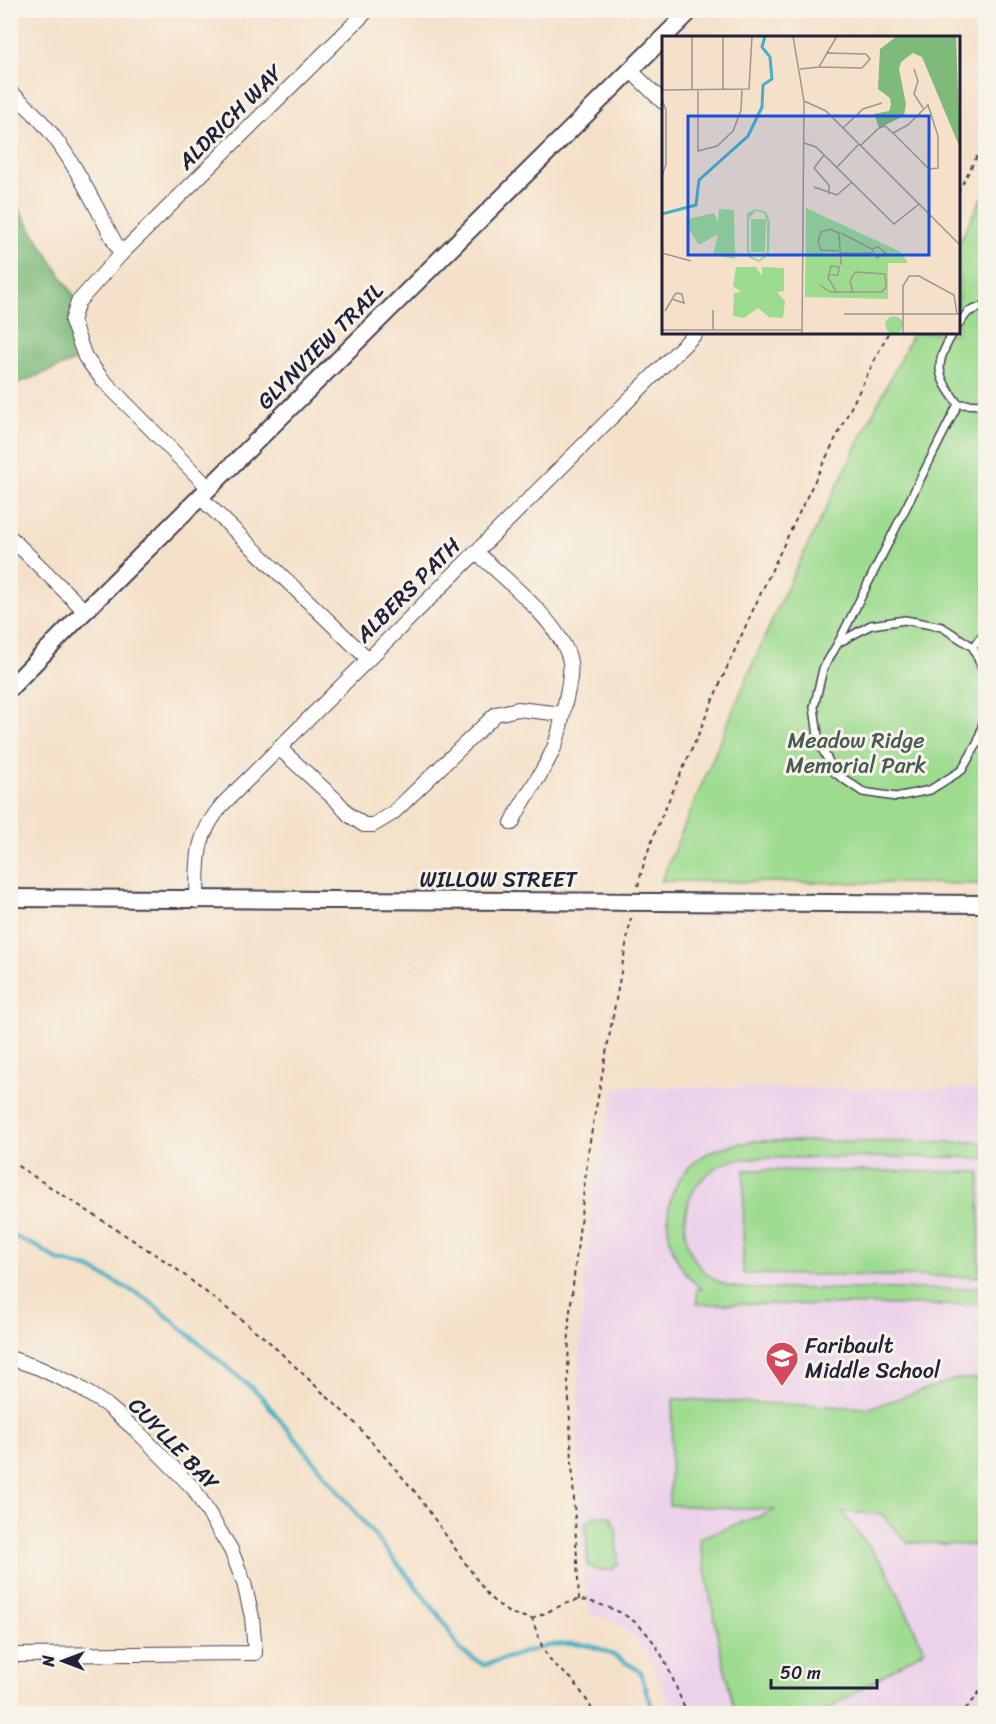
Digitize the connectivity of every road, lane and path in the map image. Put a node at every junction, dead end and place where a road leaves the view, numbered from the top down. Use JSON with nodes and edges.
{"nodes":[{"id":1,"x":368,"y":10,"type":"edge"},
{"id":2,"x":691,"y":10,"type":"edge"},
{"id":3,"x":665,"y":36,"type":"edge"},
{"id":4,"x":662,"y":39,"type":"edge"},
{"id":5,"x":630,"y":70,"type":"junction"},
{"id":6,"x":10,"y":92,"type":"edge"},
{"id":7,"x":662,"y":101,"type":"edge"},
{"id":8,"x":986,"y":139,"type":"edge"},
{"id":9,"x":960,"y":188,"type":"edge"},
{"id":10,"x":121,"y":254,"type":"junction"},
{"id":11,"x":986,"y":305,"type":"edge"},
{"id":12,"x":960,"y":322,"type":"edge"},
{"id":13,"x":695,"y":334,"type":"edge"},
{"id":14,"x":888,"y":334,"type":"edge"},
{"id":15,"x":953,"y":334,"type":"edge"},
{"id":16,"x":958,"y":404,"type":"junction"},
{"id":17,"x":986,"y":405,"type":"edge"},
{"id":18,"x":205,"y":493,"type":"junction"},
{"id":19,"x":10,"y":537,"type":"edge"},
{"id":20,"x":476,"y":552,"type":"junction"},
{"id":21,"x":85,"y":611,"type":"junction"},
{"id":22,"x":986,"y":631,"type":"edge"},
{"id":23,"x":838,"y":644,"type":"junction"},
{"id":24,"x":973,"y":647,"type":"junction"},
{"id":25,"x":368,"y":659,"type":"junction"},
{"id":26,"x":10,"y":688,"type":"edge"},
{"id":27,"x":986,"y":695,"type":"edge"},
{"id":28,"x":986,"y":711,"type":"edge"},
{"id":29,"x":562,"y":714,"type":"junction"},
{"id":30,"x":279,"y":748,"type":"junction"},
{"id":31,"x":512,"y":823,"type":"dead end"},
{"id":32,"x":10,"y":898,"type":"edge"},
{"id":33,"x":197,"y":901,"type":"junction"},
{"id":34,"x":634,"y":902,"type":"junction"},
{"id":35,"x":986,"y":904,"type":"edge"},
{"id":36,"x":10,"y":1161,"type":"edge"},
{"id":37,"x":10,"y":1358,"type":"edge"},
{"id":38,"x":579,"y":1600,"type":"junction"},
{"id":39,"x":532,"y":1619,"type":"junction"},
{"id":40,"x":10,"y":1655,"type":"edge"},
{"id":41,"x":986,"y":1680,"type":"edge"},
{"id":42,"x":593,"y":1713,"type":"edge"},
{"id":43,"x":687,"y":1713,"type":"edge"},
{"id":44,"x":958,"y":1713,"type":"edge"}],
"edges":[{"from":1,"to":10,"type":"street","name":"ALDRICH WAY"},
{"from":2,"to":3,"type":"street","name":"GLYNVIEW TRAIL"},
{"from":4,"to":5,"type":"street","name":"GLYNVIEW TRAIL"},
{"from":5,"to":7,"type":"street"},
{"from":5,"to":18,"type":"street","name":"GLYNVIEW TRAIL"},
{"from":6,"to":10,"type":"street"},
{"from":8,"to":9,"type":"path"},
{"from":10,"to":18,"type":"street","name":"ALDRICH WAY"},
{"from":11,"to":12,"type":"lane"},
{"from":13,"to":20,"type":"street","name":"ALBERS PATH"},
{"from":14,"to":34,"type":"path"},
{"from":15,"to":16,"type":"lane"},
{"from":16,"to":17,"type":"lane"},
{"from":16,"to":23,"type":"lane"},
{"from":18,"to":21,"type":"street","name":"GLYNVIEW TRAIL"},
{"from":18,"to":25,"type":"street","name":"ALDRICH WAY"},
{"from":19,"to":21,"type":"street"},
{"from":20,"to":25,"type":"street","name":"ALBERS PATH"},
{"from":20,"to":29,"type":"street"},
{"from":21,"to":26,"type":"street","name":"GLYNVIEW TRAIL"},
{"from":22,"to":24,"type":"lane"},
{"from":23,"to":24,"type":"lane"},
{"from":23,"to":28,"type":"lane"},
{"from":24,"to":27,"type":"lane"},
{"from":25,"to":30,"type":"street","name":"ALBERS PATH"},
{"from":29,"to":30,"type":"street"},
{"from":29,"to":31,"type":"street"},
{"from":30,"to":33,"type":"street","name":"ALBERS PATH"},
{"from":32,"to":33,"type":"street","name":"WILLOW STREET"},
{"from":33,"to":34,"type":"street","name":"WILLOW STREET"},
{"from":34,"to":35,"type":"street","name":"WILLOW STREET"},
{"from":34,"to":38,"type":"path"},
{"from":36,"to":39,"type":"path"},
{"from":37,"to":40,"type":"street","name":"CUYLLE BAY"},
{"from":38,"to":39,"type":"path"},
{"from":38,"to":43,"type":"path"},
{"from":39,"to":42,"type":"path"},
{"from":41,"to":44,"type":"path"}]}
